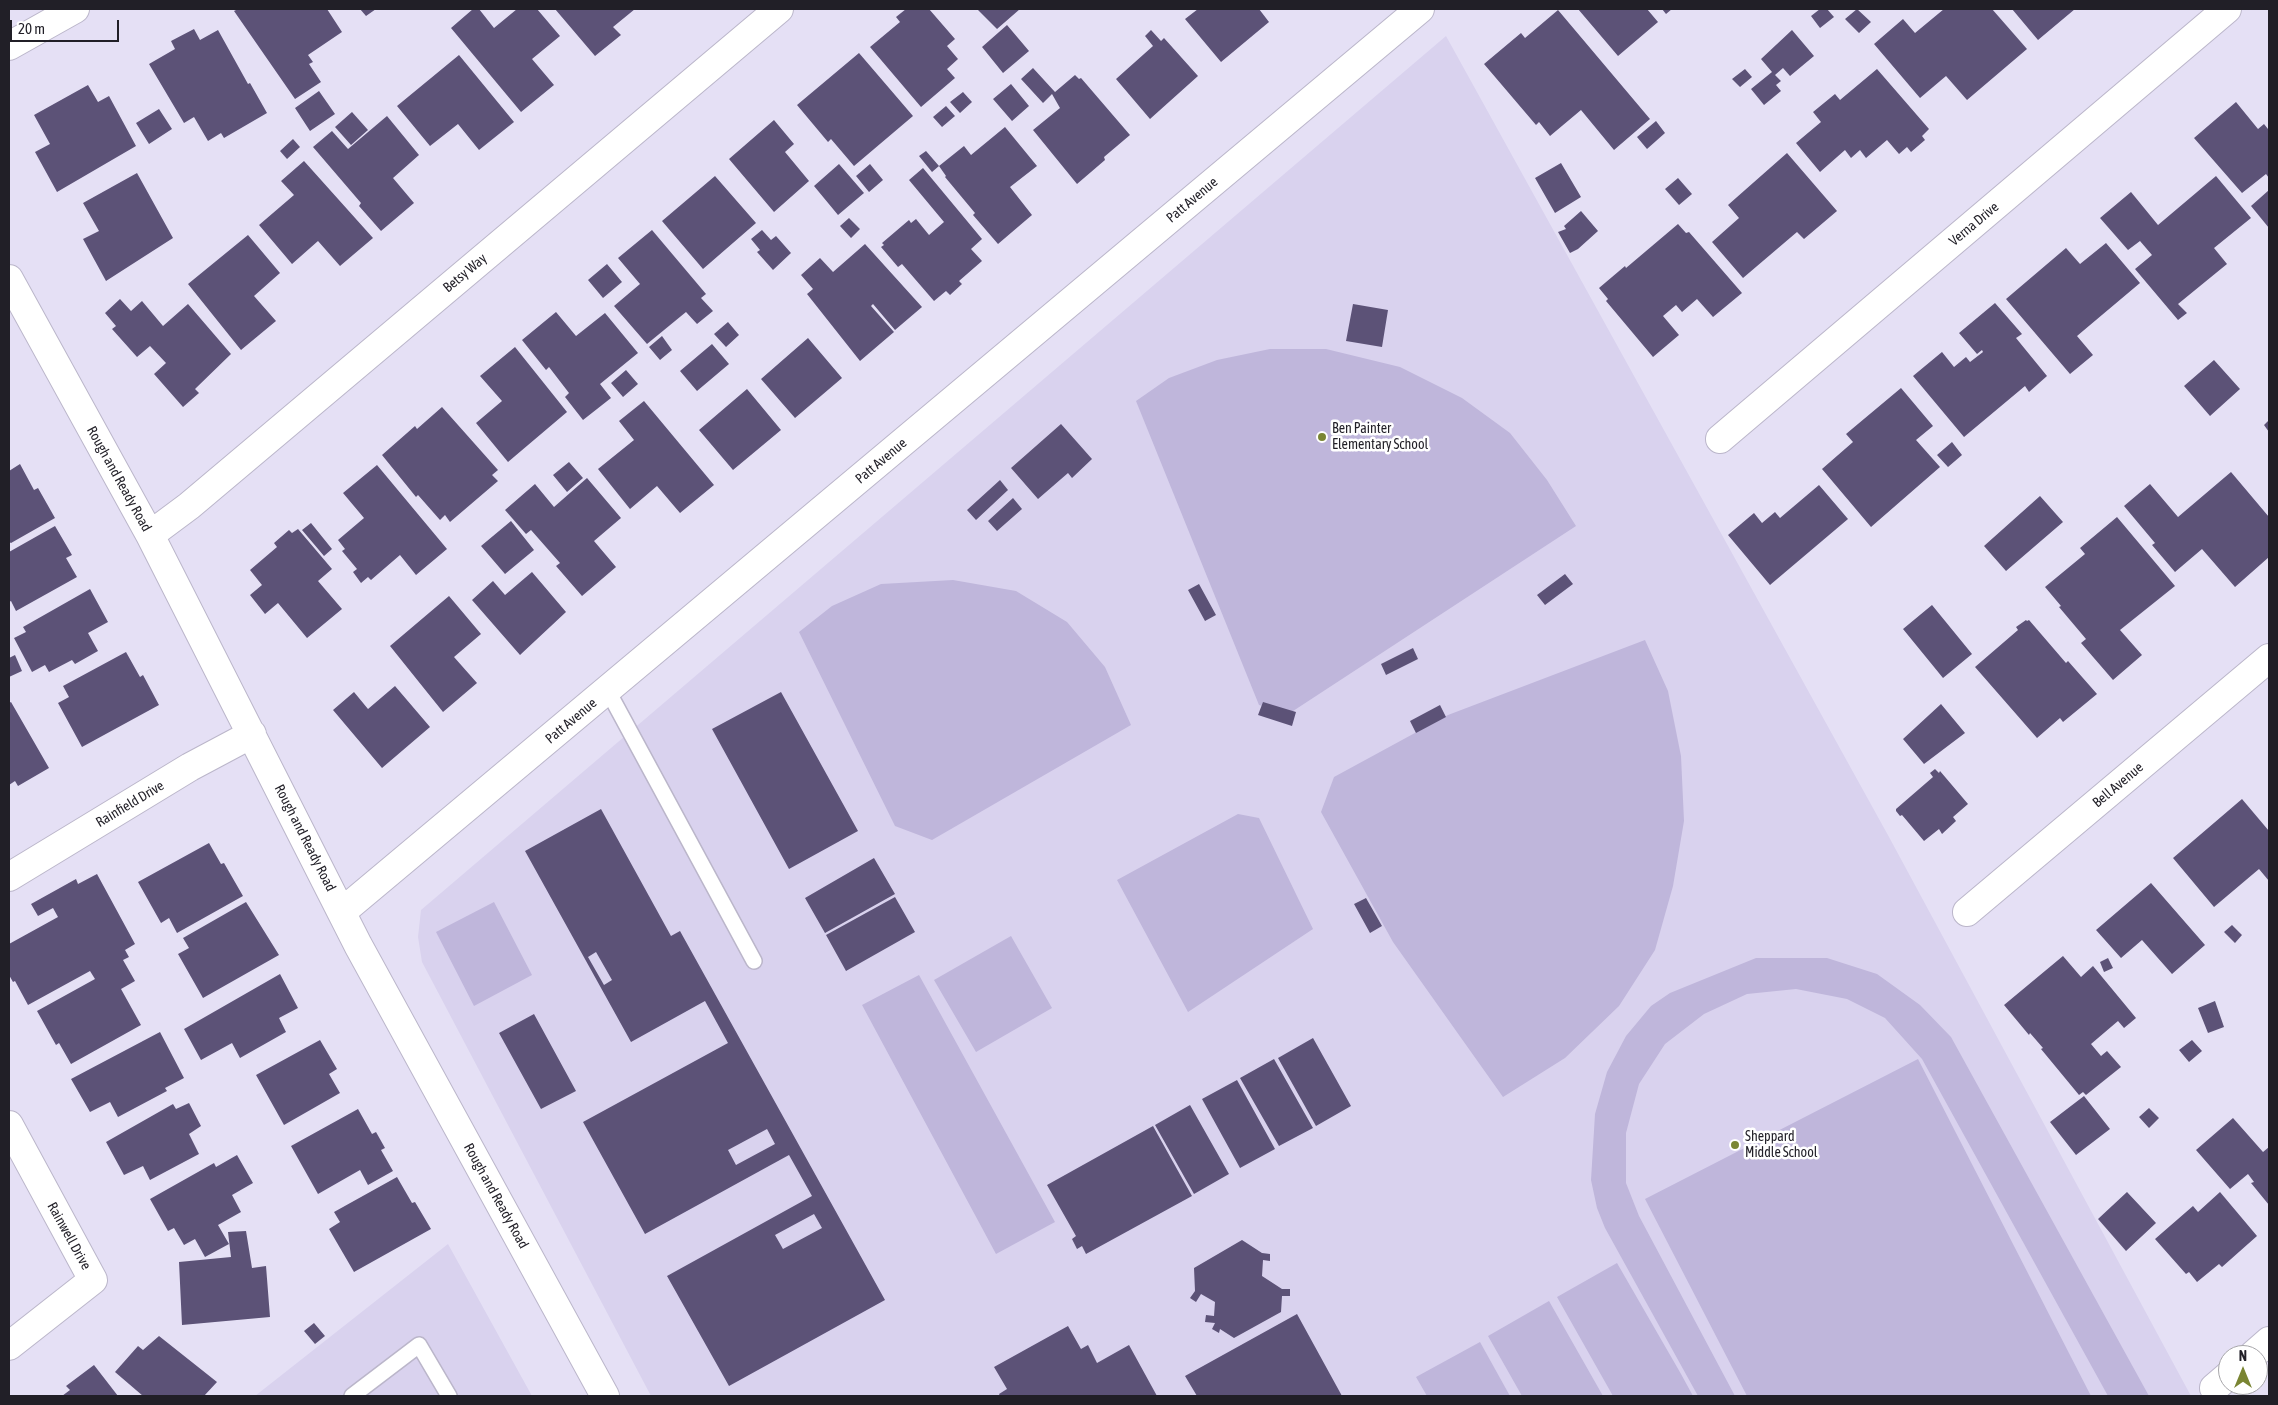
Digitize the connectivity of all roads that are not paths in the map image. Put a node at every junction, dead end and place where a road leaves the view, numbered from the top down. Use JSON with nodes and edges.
{"nodes":[{"id":1,"x":75,"y":9,"type":"edge"},
{"id":2,"x":779,"y":9,"type":"edge"},
{"id":3,"x":1420,"y":9,"type":"edge"},
{"id":4,"x":2227,"y":9,"type":"edge"},
{"id":5,"x":9,"y":46,"type":"edge"},
{"id":6,"x":9,"y":279,"type":"edge"},
{"id":7,"x":1720,"y":439,"type":"dead end"},
{"id":8,"x":150,"y":535,"type":"junction"},
{"id":9,"x":2269,"y":658,"type":"edge"},
{"id":10,"x":608,"y":690,"type":"junction"},
{"id":11,"x":252,"y":734,"type":"junction"},
{"id":12,"x":9,"y":877,"type":"edge"},
{"id":13,"x":342,"y":911,"type":"junction"},
{"id":14,"x":1967,"y":912,"type":"dead end"},
{"id":15,"x":754,"y":962,"type":"dead end"},
{"id":16,"x":9,"y":1125,"type":"edge"},
{"id":17,"x":9,"y":1346,"type":"edge"},
{"id":18,"x":352,"y":1396,"type":"edge"},
{"id":19,"x":449,"y":1396,"type":"edge"},
{"id":20,"x":605,"y":1396,"type":"edge"}],
"edges":[{"from":1,"to":5,"type":"street"},
{"from":2,"to":8,"type":"street","name":"Betsy Way"},
{"from":3,"to":10,"type":"street","name":"Patt Avenue"},
{"from":4,"to":7,"type":"street","name":"Verna Drive"},
{"from":6,"to":8,"type":"street","name":"Rough and Ready Road"},
{"from":8,"to":11,"type":"street","name":"Rough and Ready Road"},
{"from":9,"to":14,"type":"street","name":"Bell Avenue"},
{"from":10,"to":13,"type":"street","name":"Patt Avenue"},
{"from":10,"to":15,"type":"lane"},
{"from":11,"to":12,"type":"street","name":"Rainfield Drive"},
{"from":11,"to":13,"type":"street","name":"Rough and Ready Road"},
{"from":13,"to":20,"type":"street","name":"Rough and Ready Road"},
{"from":16,"to":17,"type":"street","name":"Rainwell Drive"},
{"from":18,"to":19,"type":"lane"}]}
